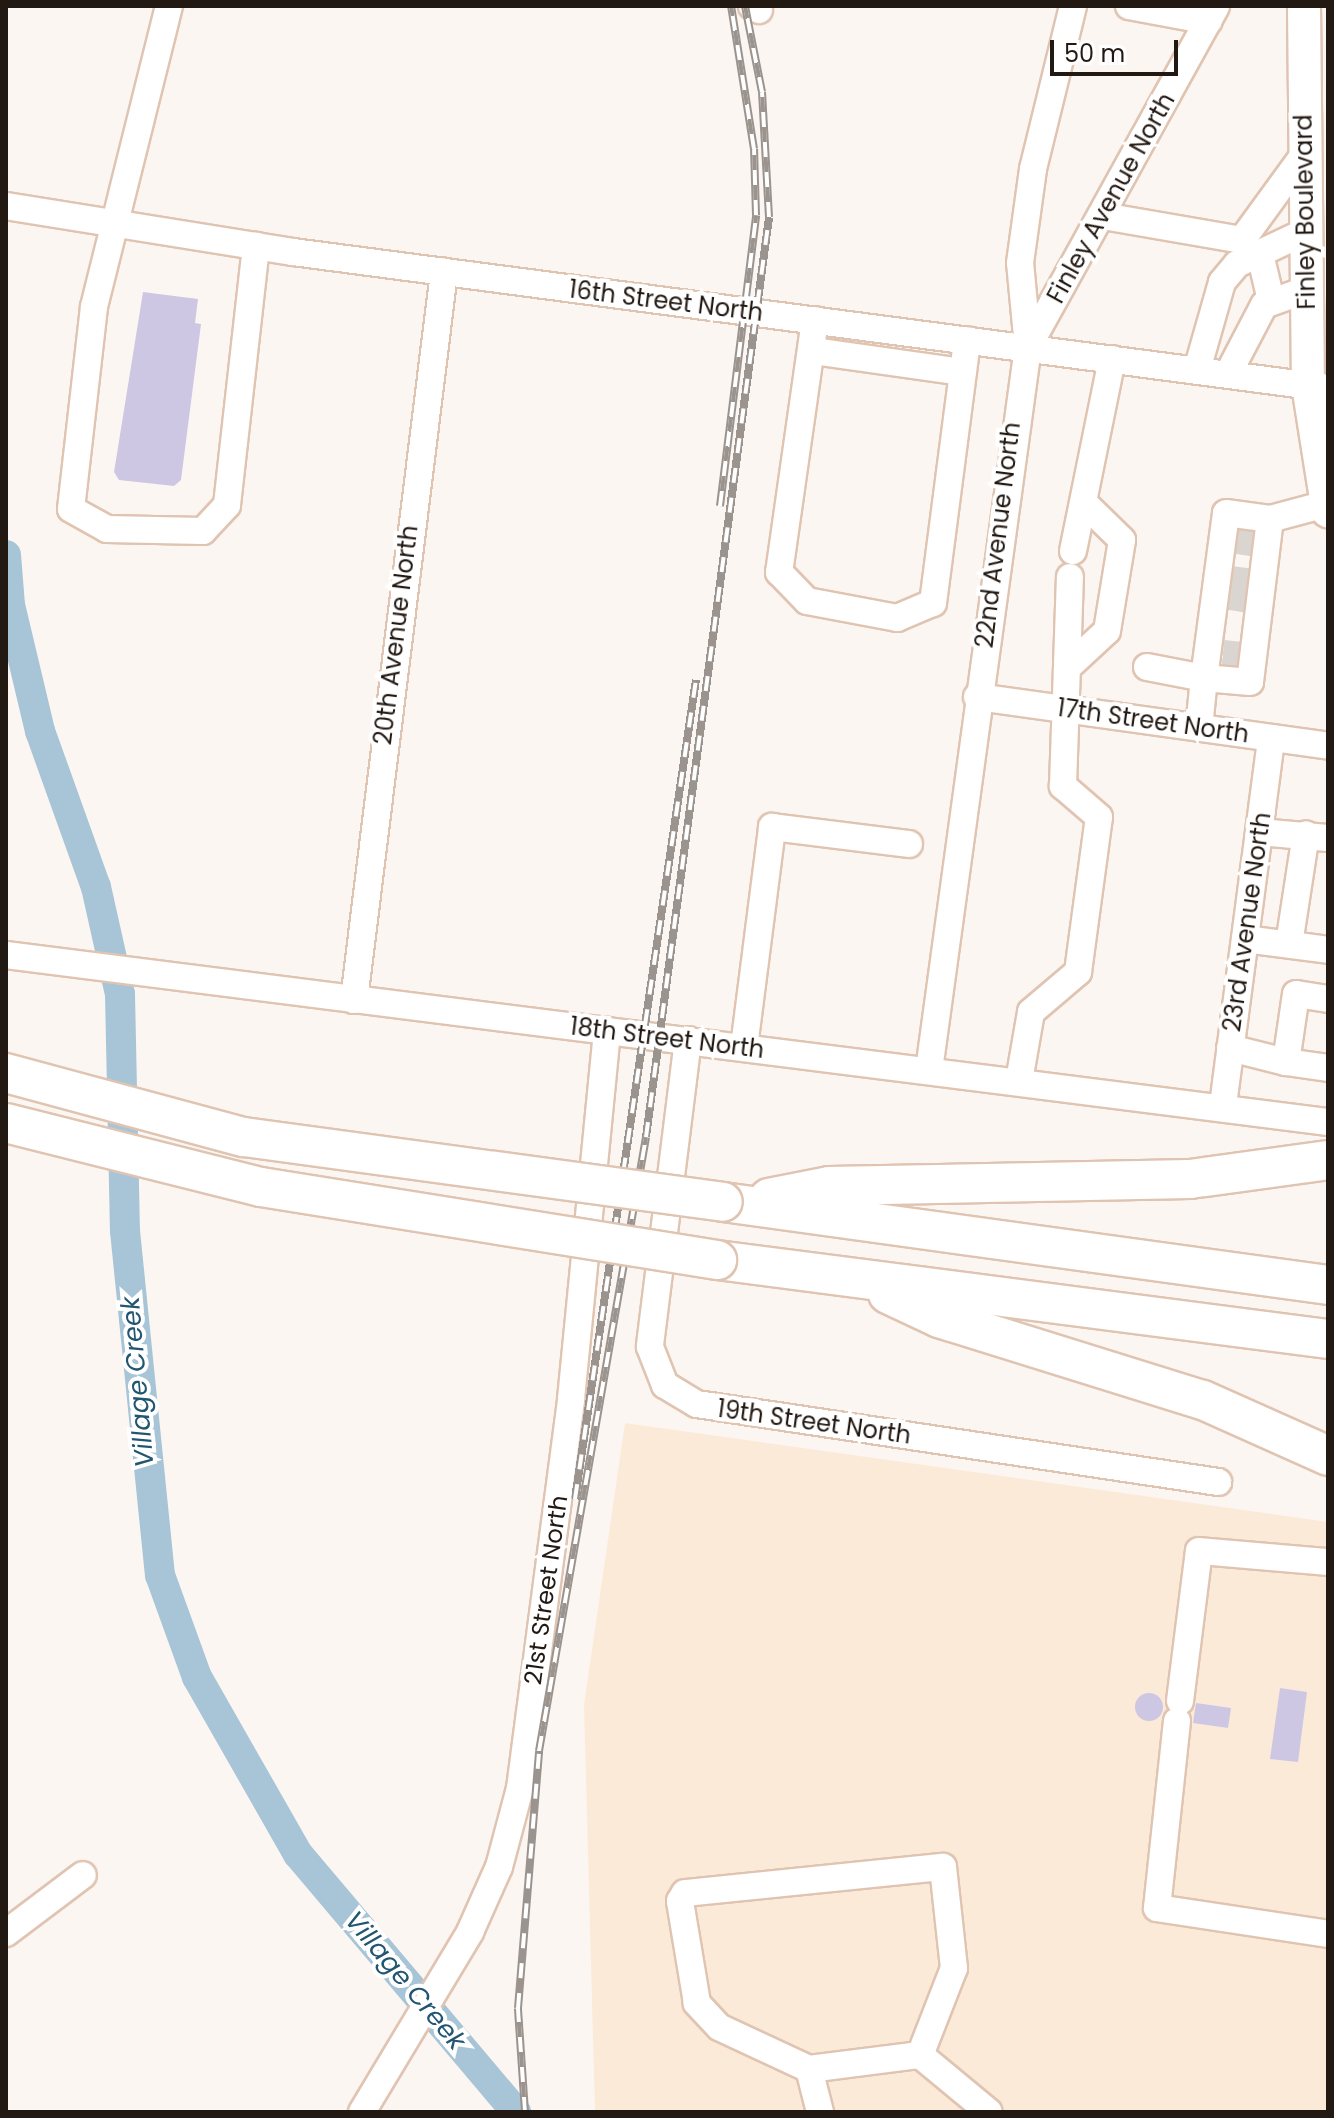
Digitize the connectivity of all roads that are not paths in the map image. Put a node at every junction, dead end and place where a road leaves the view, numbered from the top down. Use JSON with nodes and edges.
{"nodes":[{"id":1,"x":169,"y":6,"type":"edge"},
{"id":2,"x":1073,"y":6,"type":"edge"},
{"id":3,"x":1129,"y":6,"type":"edge"},
{"id":4,"x":1304,"y":6,"type":"edge"},
{"id":5,"x":1212,"y":13,"type":"edge"},
{"id":6,"x":1303,"y":156,"type":"junction"},
{"id":7,"x":6,"y":206,"type":"edge"},
{"id":8,"x":1103,"y":216,"type":"junction"},
{"id":9,"x":110,"y":223,"type":"junction"},
{"id":10,"x":1305,"y":232,"type":"junction"},
{"id":11,"x":256,"y":246,"type":"junction"},
{"id":12,"x":1260,"y":254,"type":"junction"},
{"id":13,"x":444,"y":272,"type":"junction"},
{"id":14,"x":1306,"y":290,"type":"junction"},
{"id":15,"x":1271,"y":300,"type":"junction"},
{"id":16,"x":815,"y":320,"type":"junction"},
{"id":17,"x":1207,"y":333,"type":"junction"},
{"id":18,"x":1243,"y":338,"type":"junction"},
{"id":19,"x":967,"y":340,"type":"junction"},
{"id":20,"x":1028,"y":347,"type":"junction"},
{"id":21,"x":813,"y":351,"type":"junction"},
{"id":22,"x":1112,"y":359,"type":"junction"},
{"id":23,"x":1197,"y":370,"type":"junction"},
{"id":24,"x":963,"y":372,"type":"junction"},
{"id":25,"x":1228,"y":374,"type":"junction"},
{"id":26,"x":1318,"y":386,"type":"edge"},
{"id":27,"x":1083,"y":502,"type":"junction"},
{"id":28,"x":1327,"y":508,"type":"edge"},
{"id":29,"x":1270,"y":519,"type":"junction"},
{"id":30,"x":1239,"y":599,"type":"junction"},
{"id":31,"x":1147,"y":667,"type":"dead end"},
{"id":32,"x":1067,"y":668,"type":"junction"},
{"id":33,"x":1204,"y":678,"type":"junction"},
{"id":34,"x":977,"y":697,"type":"junction"},
{"id":35,"x":1071,"y":710,"type":"junction"},
{"id":36,"x":1199,"y":728,"type":"junction"},
{"id":37,"x":1271,"y":738,"type":"junction"},
{"id":38,"x":1328,"y":746,"type":"edge"},
{"id":39,"x":1259,"y":832,"type":"junction"},
{"id":40,"x":1317,"y":836,"type":"edge"},
{"id":41,"x":909,"y":844,"type":"dead end"},
{"id":42,"x":1245,"y":939,"type":"junction"},
{"id":43,"x":1289,"y":944,"type":"junction"},
{"id":44,"x":1328,"y":950,"type":"edge"},
{"id":45,"x":6,"y":955,"type":"edge"},
{"id":46,"x":1328,"y":999,"type":"edge"},
{"id":47,"x":354,"y":1000,"type":"junction"},
{"id":48,"x":607,"y":1031,"type":"junction"},
{"id":49,"x":688,"y":1040,"type":"junction"},
{"id":50,"x":744,"y":1047,"type":"junction"},
{"id":51,"x":1230,"y":1048,"type":"junction"},
{"id":52,"x":1286,"y":1062,"type":"junction"},
{"id":53,"x":1328,"y":1068,"type":"edge"},
{"id":54,"x":929,"y":1070,"type":"junction"},
{"id":55,"x":6,"y":1073,"type":"edge"},
{"id":56,"x":1019,"y":1081,"type":"junction"},
{"id":57,"x":1223,"y":1105,"type":"junction"},
{"id":58,"x":1328,"y":1122,"type":"edge"},
{"id":59,"x":6,"y":1123,"type":"edge"},
{"id":60,"x":1328,"y":1160,"type":"edge"},
{"id":61,"x":731,"y":1203,"type":"junction"},
{"id":62,"x":853,"y":1278,"type":"junction"},
{"id":63,"x":1328,"y":1285,"type":"edge"},
{"id":64,"x":1328,"y":1339,"type":"edge"},
{"id":65,"x":1328,"y":1456,"type":"edge"},
{"id":66,"x":1218,"y":1482,"type":"dead end"},
{"id":67,"x":1328,"y":1562,"type":"edge"},
{"id":68,"x":83,"y":1875,"type":"dead end"},
{"id":69,"x":6,"y":1933,"type":"edge"},
{"id":70,"x":1328,"y":1934,"type":"edge"},
{"id":71,"x":920,"y":2055,"type":"junction"},
{"id":72,"x":809,"y":2069,"type":"junction"},
{"id":73,"x":362,"y":2112,"type":"edge"},
{"id":74,"x":820,"y":2112,"type":"edge"},
{"id":75,"x":989,"y":2112,"type":"edge"}],
"edges":[{"from":1,"to":9,"type":"street"},
{"from":2,"to":20,"type":"street","name":"22nd Avenue North"},
{"from":3,"to":5,"type":"street"},
{"from":4,"to":6,"type":"main road","name":"Finley Boulevard"},
{"from":5,"to":8,"type":"street","name":"Finley Avenue North"},
{"from":6,"to":8,"type":"street"},
{"from":6,"to":10,"type":"main road","name":"Finley Boulevard"},
{"from":7,"to":9,"type":"street","name":"16th Street North"},
{"from":8,"to":20,"type":"street","name":"Finley Avenue North"},
{"from":9,"to":11,"type":"street","name":"16th Street North"},
{"from":9,"to":11,"type":"street"},
{"from":10,"to":12,"type":"street"},
{"from":10,"to":14,"type":"main road","name":"Finley Boulevard"},
{"from":11,"to":13,"type":"street","name":"16th Street North"},
{"from":12,"to":15,"type":"street"},
{"from":12,"to":17,"type":"street"},
{"from":13,"to":16,"type":"street","name":"16th Street North"},
{"from":13,"to":47,"type":"street","name":"20th Avenue North"},
{"from":14,"to":15,"type":"street"},
{"from":14,"to":26,"type":"main road","name":"Finley Boulevard"},
{"from":15,"to":18,"type":"street"},
{"from":16,"to":19,"type":"street","name":"16th Street North"},
{"from":16,"to":21,"type":"street"},
{"from":17,"to":18,"type":"street"},
{"from":17,"to":23,"type":"street"},
{"from":18,"to":25,"type":"street"},
{"from":19,"to":20,"type":"street","name":"16th Street North"},
{"from":19,"to":24,"type":"street"},
{"from":20,"to":22,"type":"street","name":"16th Street North"},
{"from":20,"to":34,"type":"street","name":"22nd Avenue North"},
{"from":21,"to":24,"type":"street"},
{"from":21,"to":24,"type":"street"},
{"from":22,"to":23,"type":"street","name":"16th Street North"},
{"from":22,"to":27,"type":"street"},
{"from":23,"to":25,"type":"street","name":"16th Street North"},
{"from":25,"to":26,"type":"street","name":"16th Street North"},
{"from":26,"to":28,"type":"main road","name":"Finley Boulevard"},
{"from":27,"to":32,"type":"street"},
{"from":27,"to":32,"type":"street"},
{"from":28,"to":29,"type":"street"},
{"from":29,"to":30,"type":"street"},
{"from":29,"to":30,"type":"street"},
{"from":30,"to":33,"type":"street"},
{"from":30,"to":33,"type":"street"},
{"from":31,"to":33,"type":"street"},
{"from":32,"to":35,"type":"street"},
{"from":33,"to":36,"type":"street"},
{"from":34,"to":35,"type":"street","name":"17th Street North"},
{"from":34,"to":54,"type":"street","name":"22nd Avenue North"},
{"from":35,"to":36,"type":"street","name":"17th Street North"},
{"from":35,"to":56,"type":"street"},
{"from":36,"to":37,"type":"street","name":"17th Street North"},
{"from":37,"to":38,"type":"street","name":"17th Street North"},
{"from":37,"to":39,"type":"street","name":"23rd Avenue North"},
{"from":39,"to":40,"type":"street"},
{"from":39,"to":42,"type":"street","name":"23rd Avenue North"},
{"from":40,"to":43,"type":"street"},
{"from":41,"to":50,"type":"street"},
{"from":42,"to":43,"type":"street"},
{"from":42,"to":51,"type":"street","name":"23rd Avenue North"},
{"from":43,"to":44,"type":"street"},
{"from":45,"to":47,"type":"street","name":"18th Street North"},
{"from":46,"to":52,"type":"street"},
{"from":47,"to":48,"type":"street","name":"18th Street North"},
{"from":48,"to":49,"type":"street","name":"18th Street North"},
{"from":48,"to":73,"type":"street","name":"21st Street North"},
{"from":49,"to":50,"type":"street","name":"18th Street North"},
{"from":49,"to":66,"type":"street","name":"19th Street North"},
{"from":50,"to":54,"type":"street","name":"18th Street North"},
{"from":51,"to":52,"type":"street"},
{"from":51,"to":57,"type":"street","name":"23rd Avenue North"},
{"from":52,"to":53,"type":"street"},
{"from":54,"to":56,"type":"street","name":"18th Street North"},
{"from":55,"to":61,"type":"highway","bridge":true},
{"from":56,"to":57,"type":"street","name":"18th Street North"},
{"from":57,"to":58,"type":"street","name":"18th Street North"},
{"from":59,"to":62,"type":"highway","bridge":true},
{"from":60,"to":61,"type":"highway"},
{"from":61,"to":63,"type":"highway"},
{"from":62,"to":64,"type":"highway"},
{"from":62,"to":65,"type":"highway"},
{"from":67,"to":70,"type":"street"},
{"from":68,"to":69,"type":"street"},
{"from":71,"to":72,"type":"street"},
{"from":71,"to":72,"type":"street"},
{"from":71,"to":75,"type":"street"},
{"from":72,"to":74,"type":"street"}]}
